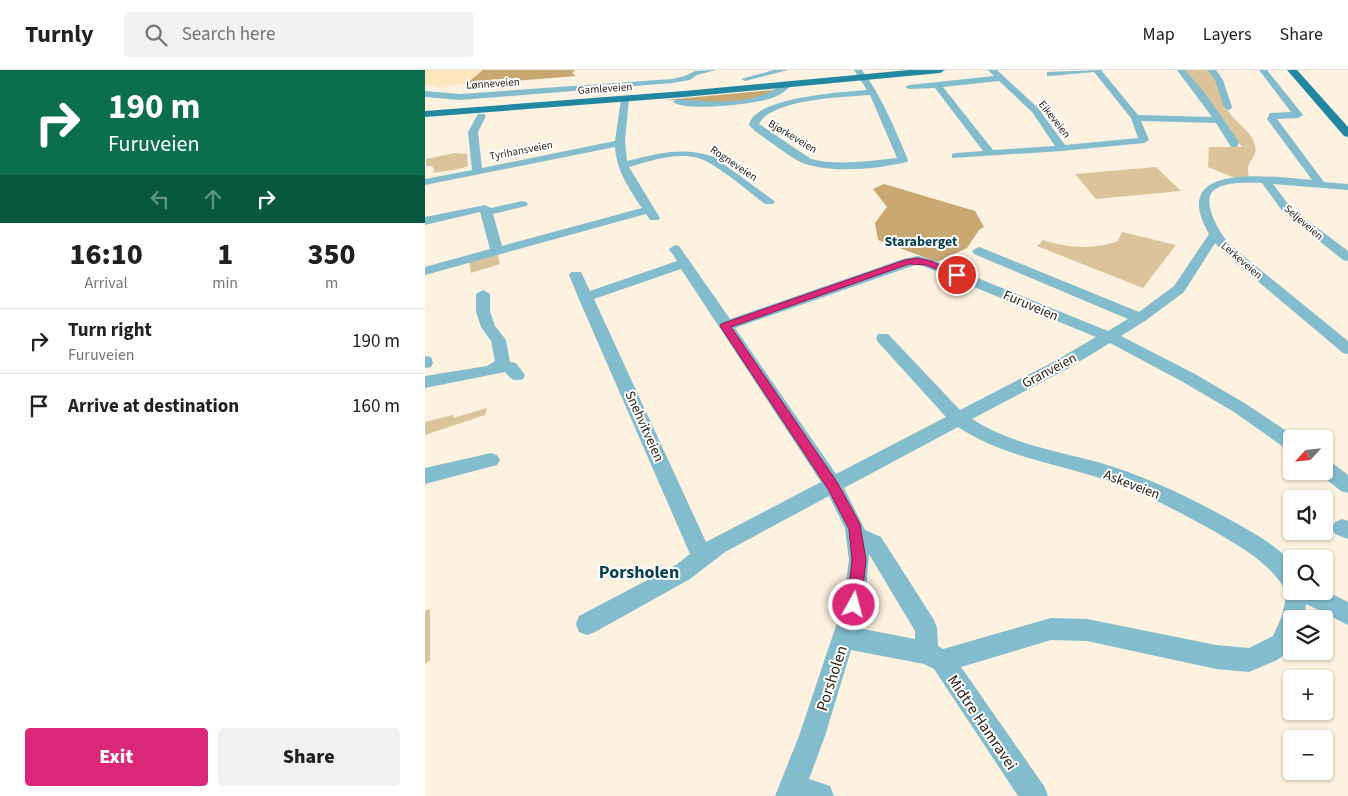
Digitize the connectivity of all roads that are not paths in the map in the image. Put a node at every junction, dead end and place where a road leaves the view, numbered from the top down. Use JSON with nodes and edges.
{"nodes":[{"id":1,"x":711,"y":70,"type":"edge"},
{"id":2,"x":784,"y":70,"type":"edge"},
{"id":3,"x":940,"y":70,"type":"edge"},
{"id":4,"x":993,"y":70,"type":"edge"},
{"id":5,"x":1093,"y":70,"type":"edge"},
{"id":6,"x":1097,"y":70,"type":"edge"},
{"id":7,"x":1181,"y":70,"type":"edge"},
{"id":8,"x":1212,"y":70,"type":"edge"},
{"id":9,"x":1263,"y":70,"type":"edge"},
{"id":10,"x":1292,"y":70,"type":"edge"},
{"id":11,"x":1050,"y":74,"type":"dead end"},
{"id":12,"x":861,"y":75,"type":"edge"},
{"id":13,"x":1001,"y":78,"type":"junction"},
{"id":14,"x":745,"y":79,"type":"dead end"},
{"id":15,"x":787,"y":85,"type":"junction"},
{"id":16,"x":937,"y":85,"type":"junction"},
{"id":17,"x":909,"y":88,"type":"dead end"},
{"id":18,"x":871,"y":92,"type":"junction"},
{"id":19,"x":425,"y":94,"type":"edge"},
{"id":20,"x":625,"y":99,"type":"junction"},
{"id":21,"x":677,"y":102,"type":"dead end"},
{"id":22,"x":1228,"y":107,"type":"dead end"},
{"id":23,"x":425,"y":114,"type":"edge"},
{"id":24,"x":481,"y":116,"type":"dead end"},
{"id":25,"x":1135,"y":118,"type":"junction"},
{"id":26,"x":1219,"y":120,"type":"junction"},
{"id":27,"x":1348,"y":134,"type":"edge"},
{"id":28,"x":621,"y":143,"type":"junction"},
{"id":29,"x":1234,"y":145,"type":"dead end"},
{"id":30,"x":1062,"y":148,"type":"junction"},
{"id":31,"x":990,"y":153,"type":"junction"},
{"id":32,"x":956,"y":156,"type":"dead end"},
{"id":33,"x":623,"y":165,"type":"junction"},
{"id":34,"x":477,"y":172,"type":"junction"},
{"id":35,"x":425,"y":182,"type":"edge"},
{"id":36,"x":1266,"y":182,"type":"junction"},
{"id":37,"x":1323,"y":186,"type":"junction"},
{"id":38,"x":1348,"y":187,"type":"edge"},
{"id":39,"x":769,"y":202,"type":"dead end"},
{"id":40,"x":522,"y":204,"type":"dead end"},
{"id":41,"x":487,"y":212,"type":"junction"},
{"id":42,"x":425,"y":221,"type":"edge"},
{"id":43,"x":1214,"y":235,"type":"junction"},
{"id":44,"x":978,"y":251,"type":"dead end"},
{"id":45,"x":497,"y":252,"type":"junction"},
{"id":46,"x":1348,"y":258,"type":"edge"},
{"id":47,"x":425,"y":271,"type":"edge"},
{"id":48,"x":576,"y":274,"type":"dead end"},
{"id":49,"x":483,"y":294,"type":"dead end"},
{"id":50,"x":585,"y":297,"type":"junction"},
{"id":51,"x":1140,"y":318,"type":"junction"},
{"id":52,"x":725,"y":326,"type":"junction"},
{"id":53,"x":1109,"y":337,"type":"junction"},
{"id":54,"x":883,"y":338,"type":"dead end"},
{"id":55,"x":1348,"y":349,"type":"edge"},
{"id":56,"x":500,"y":366,"type":"junction"},
{"id":57,"x":517,"y":375,"type":"dead end"},
{"id":58,"x":425,"y":382,"type":"edge"},
{"id":59,"x":958,"y":419,"type":"junction"},
{"id":60,"x":1283,"y":438,"type":"edge"},
{"id":61,"x":491,"y":460,"type":"dead end"},
{"id":62,"x":1333,"y":474,"type":"edge"},
{"id":63,"x":425,"y":476,"type":"edge"},
{"id":64,"x":1348,"y":485,"type":"edge"},
{"id":65,"x":833,"y":486,"type":"junction"},
{"id":66,"x":857,"y":536,"type":"junction"},
{"id":67,"x":703,"y":557,"type":"junction"},
{"id":68,"x":1283,"y":569,"type":"edge"},
{"id":69,"x":1320,"y":600,"type":"edge"},
{"id":70,"x":1348,"y":614,"type":"edge"},
{"id":71,"x":587,"y":624,"type":"dead end"},
{"id":72,"x":845,"y":638,"type":"junction"},
{"id":73,"x":1283,"y":640,"type":"edge"},
{"id":74,"x":935,"y":657,"type":"junction"},
{"id":75,"x":791,"y":792,"type":"edge"},
{"id":76,"x":820,"y":796,"type":"edge"},
{"id":77,"x":1034,"y":796,"type":"edge"}],
"edges":[{"from":1,"to":19,"type":"street","name":"Lønneveien"},
{"from":2,"to":14,"type":"street"},
{"from":3,"to":12,"type":"main road","name":"Gamleveien"},
{"from":4,"to":13,"type":"street","name":"Eikeveien"},
{"from":5,"to":11,"type":"street"},
{"from":6,"to":25,"type":"street"},
{"from":7,"to":26,"type":"street"},
{"from":8,"to":22,"type":"street"},
{"from":9,"to":37,"type":"street"},
{"from":10,"to":27,"type":"main road"},
{"from":12,"to":15,"type":"main road","name":"Gamleveien"},
{"from":12,"to":18,"type":"street","name":"Bjørkeveien"},
{"from":13,"to":16,"type":"street"},
{"from":13,"to":30,"type":"street","name":"Eikeveien"},
{"from":15,"to":20,"type":"main road","name":"Gamleveien"},
{"from":15,"to":21,"type":"street","name":"Gamleveien"},
{"from":16,"to":17,"type":"street"},
{"from":16,"to":31,"type":"street"},
{"from":18,"to":18,"type":"street","name":"Bjørkeveien"},
{"from":20,"to":23,"type":"main road","name":"Gamleveien"},
{"from":20,"to":28,"type":"street"},
{"from":24,"to":34,"type":"street"},
{"from":25,"to":26,"type":"street"},
{"from":25,"to":30,"type":"street","name":"Eikeveien"},
{"from":26,"to":29,"type":"street"},
{"from":28,"to":33,"type":"street"},
{"from":28,"to":34,"type":"street","name":"Tyrihansveien"},
{"from":30,"to":31,"type":"street"},
{"from":31,"to":32,"type":"street"},
{"from":33,"to":39,"type":"street","name":"Rogneveien"},
{"from":33,"to":45,"type":"street"},
{"from":34,"to":35,"type":"street","name":"Tyrihansveien"},
{"from":36,"to":37,"type":"street","name":"Lerkeveien"},
{"from":36,"to":43,"type":"street","name":"Lerkeveien"},
{"from":36,"to":46,"type":"street","name":"Seljeveien"},
{"from":37,"to":38,"type":"street","name":"Lerkeveien"},
{"from":40,"to":41,"type":"street"},
{"from":41,"to":42,"type":"street"},
{"from":41,"to":45,"type":"street"},
{"from":43,"to":51,"type":"street","name":"Granveien"},
{"from":43,"to":55,"type":"street","name":"Lerkeveien"},
{"from":44,"to":51,"type":"street"},
{"from":45,"to":47,"type":"street"},
{"from":48,"to":50,"type":"street","name":"Snehvitveien"},
{"from":49,"to":56,"type":"street"},
{"from":50,"to":52,"type":"street","name":"Porsholen"},
{"from":50,"to":67,"type":"street","name":"Snehvitveien"},
{"from":51,"to":53,"type":"street","name":"Granveien"},
{"from":52,"to":53,"type":"street","name":"Furuveien"},
{"from":52,"to":65,"type":"street","name":"Porsholen"},
{"from":53,"to":59,"type":"street","name":"Granveien"},
{"from":53,"to":60,"type":"street","name":"Furuveien"},
{"from":54,"to":59,"type":"street"},
{"from":56,"to":57,"type":"street"},
{"from":56,"to":58,"type":"street"},
{"from":59,"to":65,"type":"street","name":"Granveien"},
{"from":59,"to":68,"type":"street","name":"Askeveien"},
{"from":61,"to":63,"type":"street"},
{"from":62,"to":64,"type":"street"},
{"from":65,"to":66,"type":"street","name":"Porsholen"},
{"from":65,"to":67,"type":"street"},
{"from":66,"to":72,"type":"street","name":"Porsholen"},
{"from":66,"to":74,"type":"street"},
{"from":67,"to":71,"type":"street"},
{"from":69,"to":70,"type":"street"},
{"from":72,"to":74,"type":"street"},
{"from":72,"to":75,"type":"street","name":"Porsholen"},
{"from":73,"to":74,"type":"street"},
{"from":74,"to":77,"type":"street","name":"Midtre Hamravei"},
{"from":75,"to":76,"type":"street","name":"Porsholen"}]}
